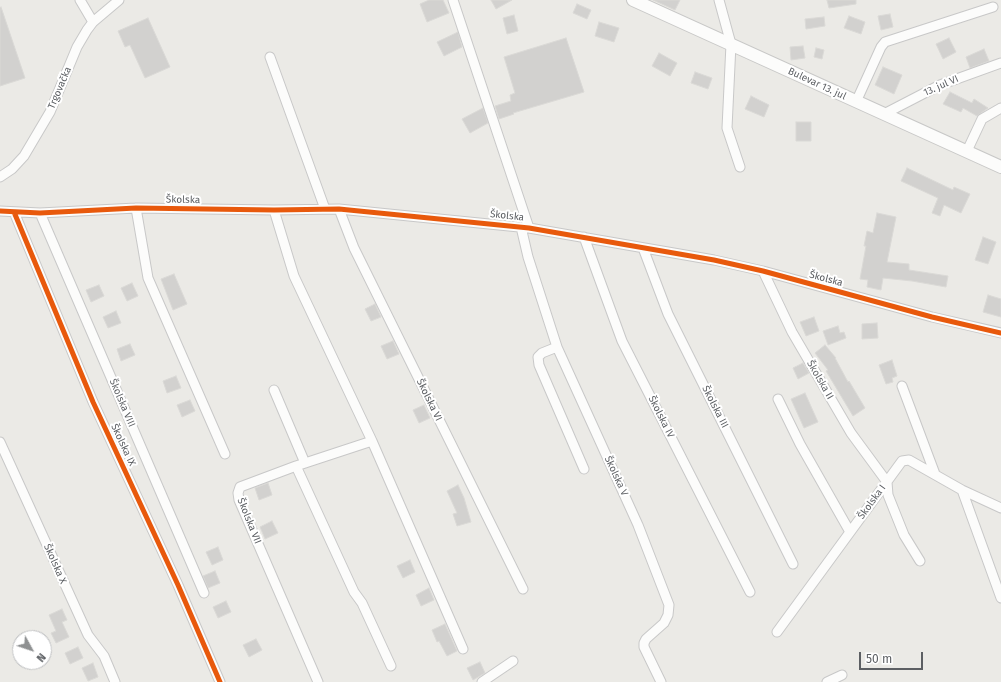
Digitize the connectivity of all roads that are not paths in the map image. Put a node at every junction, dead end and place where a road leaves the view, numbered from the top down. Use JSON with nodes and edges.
{"nodes":[{"id":1,"x":80,"y":0,"type":"edge"},
{"id":2,"x":119,"y":0,"type":"edge"},
{"id":3,"x":453,"y":0,"type":"edge"},
{"id":4,"x":633,"y":0,"type":"edge"},
{"id":5,"x":720,"y":0,"type":"edge"},
{"id":6,"x":993,"y":7,"type":"dead end"},
{"id":7,"x":93,"y":22,"type":"junction"},
{"id":8,"x":731,"y":44,"type":"junction"},
{"id":9,"x":270,"y":57,"type":"dead end"},
{"id":10,"x":1001,"y":63,"type":"edge"},
{"id":11,"x":856,"y":102,"type":"junction"},
{"id":12,"x":1001,"y":108,"type":"edge"},
{"id":13,"x":884,"y":114,"type":"junction"},
{"id":14,"x":967,"y":151,"type":"junction"},
{"id":15,"x":740,"y":167,"type":"dead end"},
{"id":16,"x":1001,"y":167,"type":"edge"},
{"id":17,"x":0,"y":177,"type":"edge"},
{"id":18,"x":136,"y":208,"type":"junction"},
{"id":19,"x":324,"y":209,"type":"junction"},
{"id":20,"x":339,"y":209,"type":"junction"},
{"id":21,"x":274,"y":210,"type":"junction"},
{"id":22,"x":0,"y":211,"type":"edge"},
{"id":23,"x":14,"y":212,"type":"junction"},
{"id":24,"x":40,"y":213,"type":"junction"},
{"id":25,"x":525,"y":227,"type":"junction"},
{"id":26,"x":584,"y":237,"type":"junction"},
{"id":27,"x":643,"y":248,"type":"junction"},
{"id":28,"x":763,"y":271,"type":"junction"},
{"id":29,"x":1001,"y":334,"type":"edge"},
{"id":30,"x":557,"y":347,"type":"junction"},
{"id":31,"x":902,"y":386,"type":"dead end"},
{"id":32,"x":274,"y":390,"type":"dead end"},
{"id":33,"x":778,"y":399,"type":"dead end"},
{"id":34,"x":372,"y":441,"type":"junction"},
{"id":35,"x":0,"y":442,"type":"edge"},
{"id":36,"x":225,"y":454,"type":"dead end"},
{"id":37,"x":301,"y":464,"type":"junction"},
{"id":38,"x":584,"y":469,"type":"dead end"},
{"id":39,"x":935,"y":474,"type":"junction"},
{"id":40,"x":887,"y":482,"type":"junction"},
{"id":41,"x":962,"y":490,"type":"junction"},
{"id":42,"x":1001,"y":508,"type":"edge"},
{"id":43,"x":850,"y":532,"type":"junction"},
{"id":44,"x":920,"y":561,"type":"dead end"},
{"id":45,"x":793,"y":564,"type":"dead end"},
{"id":46,"x":523,"y":589,"type":"dead end"},
{"id":47,"x":750,"y":592,"type":"dead end"},
{"id":48,"x":204,"y":593,"type":"dead end"},
{"id":49,"x":1001,"y":598,"type":"edge"},
{"id":50,"x":777,"y":632,"type":"dead end"},
{"id":51,"x":463,"y":649,"type":"dead end"},
{"id":52,"x":513,"y":661,"type":"dead end"},
{"id":53,"x":391,"y":666,"type":"dead end"},
{"id":54,"x":842,"y":675,"type":"dead end"},
{"id":55,"x":115,"y":682,"type":"edge"},
{"id":56,"x":220,"y":682,"type":"edge"},
{"id":57,"x":318,"y":682,"type":"edge"},
{"id":58,"x":482,"y":682,"type":"edge"},
{"id":59,"x":661,"y":682,"type":"edge"},
{"id":60,"x":827,"y":682,"type":"edge"}],
"edges":[{"from":1,"to":7,"type":"street"},
{"from":2,"to":7,"type":"street","name":"Trgovačka"},
{"from":3,"to":25,"type":"street","name":"Školska V"},
{"from":4,"to":8,"type":"street","name":"Bulevar 13. jul"},
{"from":5,"to":8,"type":"street"},
{"from":6,"to":11,"type":"street"},
{"from":7,"to":17,"type":"street","name":"Trgovačka"},
{"from":8,"to":11,"type":"street","name":"Bulevar 13. jul"},
{"from":8,"to":15,"type":"street"},
{"from":9,"to":19,"type":"street"},
{"from":10,"to":13,"type":"street","name":"13. jul VI"},
{"from":11,"to":13,"type":"street","name":"Bulevar 13. jul"},
{"from":12,"to":14,"type":"street"},
{"from":13,"to":14,"type":"street","name":"Bulevar 13. jul"},
{"from":14,"to":16,"type":"street","name":"Bulevar 13. jul"},
{"from":18,"to":21,"type":"street","name":"Školska"},
{"from":18,"to":24,"type":"street","name":"Školska"},
{"from":18,"to":36,"type":"street"},
{"from":19,"to":20,"type":"street","name":"Školska"},
{"from":19,"to":21,"type":"street","name":"Školska"},
{"from":20,"to":25,"type":"street","name":"Školska"},
{"from":20,"to":46,"type":"street","name":"Školska VI"},
{"from":21,"to":34,"type":"street"},
{"from":22,"to":23,"type":"street","name":"Školska"},
{"from":23,"to":24,"type":"street","name":"Školska"},
{"from":23,"to":56,"type":"street","name":"Školska IX"},
{"from":24,"to":48,"type":"street","name":"Školska VIII"},
{"from":25,"to":26,"type":"street","name":"Školska"},
{"from":25,"to":30,"type":"street","name":"Školska V"},
{"from":26,"to":27,"type":"street","name":"Školska"},
{"from":26,"to":47,"type":"street","name":"Školska IV"},
{"from":27,"to":28,"type":"street","name":"Školska"},
{"from":27,"to":45,"type":"street","name":"Školska III"},
{"from":28,"to":29,"type":"street","name":"Školska"},
{"from":28,"to":40,"type":"street","name":"Školska II"},
{"from":30,"to":38,"type":"street"},
{"from":30,"to":59,"type":"street","name":"Školska V"},
{"from":31,"to":39,"type":"street"},
{"from":32,"to":37,"type":"street"},
{"from":33,"to":43,"type":"street"},
{"from":34,"to":37,"type":"street","name":"Školska VII"},
{"from":34,"to":51,"type":"street"},
{"from":35,"to":55,"type":"street","name":"Školska X"},
{"from":37,"to":53,"type":"street"},
{"from":37,"to":57,"type":"street","name":"Školska VII"},
{"from":39,"to":40,"type":"street","name":"Školska I"},
{"from":39,"to":41,"type":"street","name":"Školska I"},
{"from":40,"to":43,"type":"street","name":"Školska I"},
{"from":40,"to":44,"type":"street"},
{"from":41,"to":42,"type":"street","name":"Školska I"},
{"from":41,"to":49,"type":"street"},
{"from":43,"to":50,"type":"street","name":"Školska I"},
{"from":52,"to":58,"type":"street"},
{"from":54,"to":60,"type":"street"}]}
